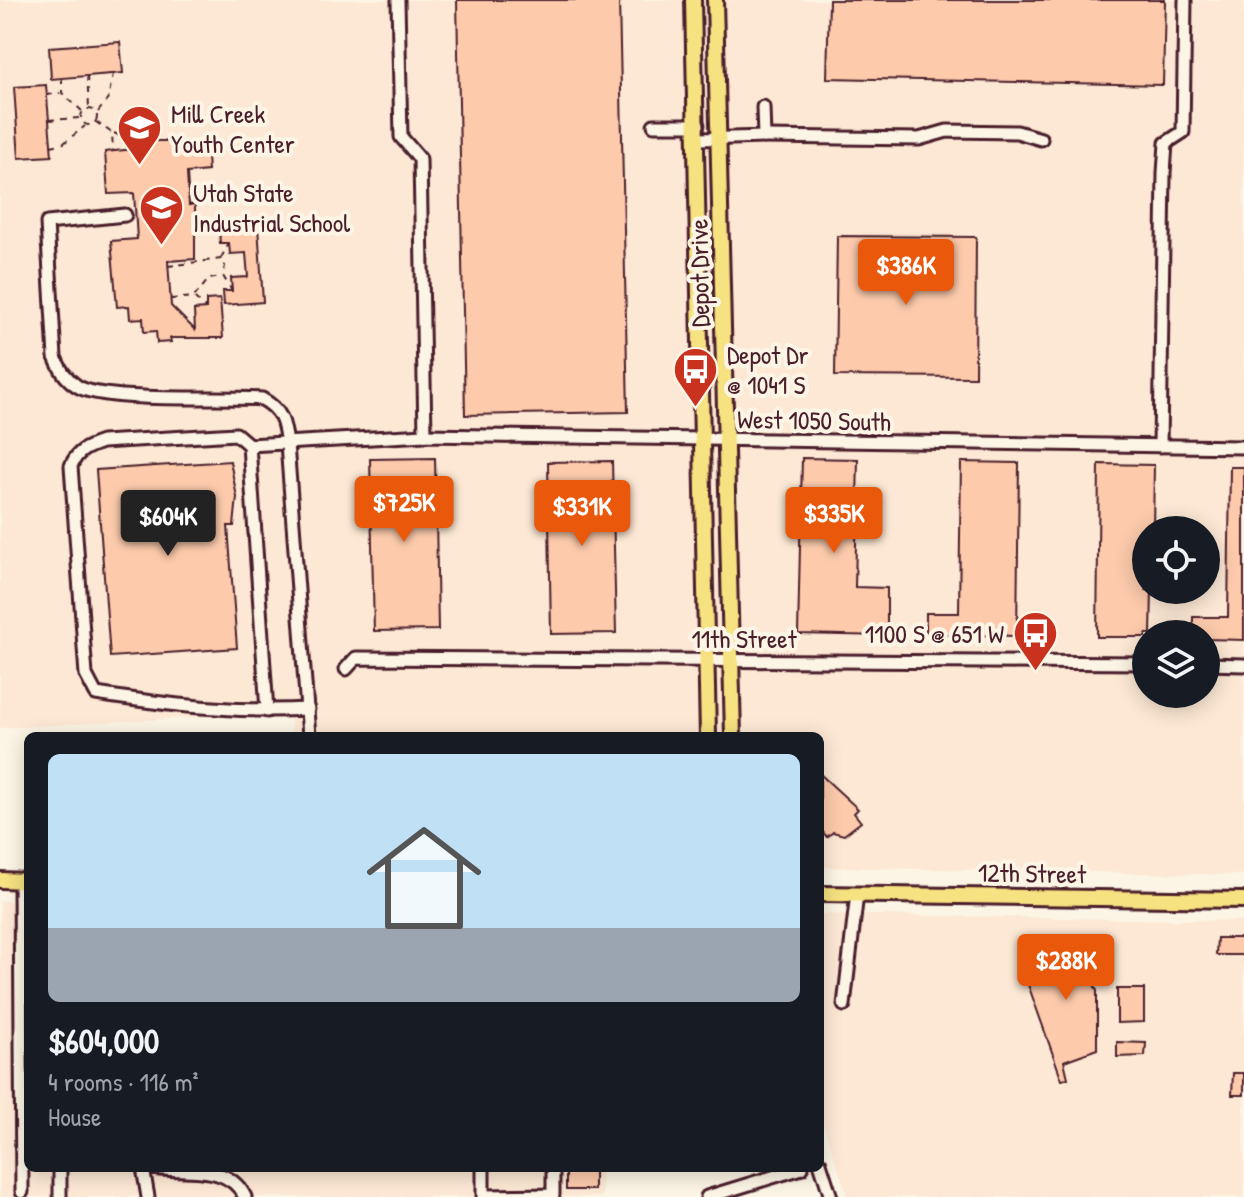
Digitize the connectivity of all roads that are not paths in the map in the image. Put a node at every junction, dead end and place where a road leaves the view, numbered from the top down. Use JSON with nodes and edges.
{"nodes":[{"id":1,"x":398,"y":0,"type":"edge"},
{"id":2,"x":693,"y":0,"type":"edge"},
{"id":3,"x":715,"y":0,"type":"edge"},
{"id":4,"x":1185,"y":0,"type":"edge"},
{"id":5,"x":763,"y":107,"type":"dead end"},
{"id":6,"x":654,"y":125,"type":"dead end"},
{"id":7,"x":698,"y":132,"type":"junction"},
{"id":8,"x":764,"y":137,"type":"junction"},
{"id":9,"x":720,"y":139,"type":"junction"},
{"id":10,"x":1041,"y":139,"type":"dead end"},
{"id":11,"x":125,"y":215,"type":"dead end"},
{"id":12,"x":425,"y":435,"type":"junction"},
{"id":13,"x":704,"y":441,"type":"junction"},
{"id":14,"x":727,"y":441,"type":"junction"},
{"id":15,"x":287,"y":444,"type":"junction"},
{"id":16,"x":249,"y":445,"type":"junction"},
{"id":17,"x":1160,"y":446,"type":"junction"},
{"id":18,"x":1244,"y":447,"type":"edge"},
{"id":19,"x":708,"y":660,"type":"junction"},
{"id":20,"x":732,"y":660,"type":"junction"},
{"id":21,"x":1132,"y":663,"type":"edge"},
{"id":22,"x":1220,"y":664,"type":"edge"},
{"id":23,"x":1244,"y":665,"type":"edge"},
{"id":24,"x":346,"y":669,"type":"dead end"},
{"id":25,"x":308,"y":709,"type":"junction"},
{"id":26,"x":267,"y":711,"type":"junction"},
{"id":27,"x":309,"y":732,"type":"edge"},
{"id":28,"x":708,"y":732,"type":"edge"},
{"id":29,"x":733,"y":732,"type":"edge"},
{"id":30,"x":0,"y":880,"type":"edge"},
{"id":31,"x":24,"y":881,"type":"edge"},
{"id":32,"x":824,"y":894,"type":"edge"},
{"id":33,"x":857,"y":894,"type":"junction"},
{"id":34,"x":1244,"y":900,"type":"edge"},
{"id":35,"x":24,"y":925,"type":"edge"},
{"id":36,"x":844,"y":1005,"type":"dead end"},
{"id":37,"x":60,"y":1172,"type":"edge"},
{"id":38,"x":144,"y":1172,"type":"edge"},
{"id":39,"x":197,"y":1172,"type":"edge"},
{"id":40,"x":483,"y":1172,"type":"edge"},
{"id":41,"x":553,"y":1172,"type":"edge"},
{"id":42,"x":789,"y":1172,"type":"edge"},
{"id":43,"x":823,"y":1172,"type":"edge"},
{"id":44,"x":22,"y":1192,"type":"dead end"},
{"id":45,"x":60,"y":1197,"type":"edge"},
{"id":46,"x":148,"y":1197,"type":"edge"},
{"id":47,"x":245,"y":1197,"type":"edge"},
{"id":48,"x":707,"y":1197,"type":"edge"},
{"id":49,"x":831,"y":1197,"type":"edge"}],
"edges":[{"from":1,"to":12,"type":"street"},
{"from":2,"to":7,"type":"main road","name":"Depot Drive"},
{"from":3,"to":9,"type":"main road","name":"Depot Drive"},
{"from":4,"to":17,"type":"street"},
{"from":5,"to":8,"type":"street"},
{"from":6,"to":7,"type":"street"},
{"from":7,"to":9,"type":"street"},
{"from":7,"to":13,"type":"main road","name":"Depot Drive"},
{"from":8,"to":9,"type":"street"},
{"from":8,"to":10,"type":"street"},
{"from":9,"to":14,"type":"main road","name":"Depot Drive"},
{"from":11,"to":15,"type":"street"},
{"from":12,"to":13,"type":"street","name":"West 1050 South"},
{"from":12,"to":15,"type":"street","name":"West 1050 South"},
{"from":13,"to":14,"type":"street","name":"West 1050 South"},
{"from":13,"to":19,"type":"main road","name":"Depot Drive"},
{"from":14,"to":17,"type":"street","name":"West 1050 South"},
{"from":14,"to":20,"type":"main road","name":"Depot Drive"},
{"from":15,"to":16,"type":"street","name":"West 1050 South"},
{"from":15,"to":25,"type":"street"},
{"from":16,"to":26,"type":"street"},
{"from":16,"to":26,"type":"street","name":"West 1050 South"},
{"from":17,"to":18,"type":"street","name":"West 1050 South"},
{"from":19,"to":20,"type":"street","name":"11th Street"},
{"from":19,"to":24,"type":"street","name":"11th Street"},
{"from":19,"to":28,"type":"main road","name":"Depot Drive"},
{"from":20,"to":21,"type":"street","name":"11th Street"},
{"from":20,"to":29,"type":"main road","name":"Depot Drive"},
{"from":22,"to":23,"type":"street"},
{"from":25,"to":26,"type":"street"},
{"from":25,"to":27,"type":"street"},
{"from":30,"to":31,"type":"main road"},
{"from":31,"to":35,"type":"street"},
{"from":32,"to":33,"type":"main road","name":"12th Street"},
{"from":33,"to":34,"type":"main road","name":"12th Street"},
{"from":33,"to":36,"type":"street"},
{"from":35,"to":44,"type":"street"},
{"from":37,"to":45,"type":"street"},
{"from":38,"to":46,"type":"street"},
{"from":39,"to":47,"type":"street"},
{"from":40,"to":41,"type":"street"},
{"from":42,"to":48,"type":"street"},
{"from":43,"to":49,"type":"street"}]}
